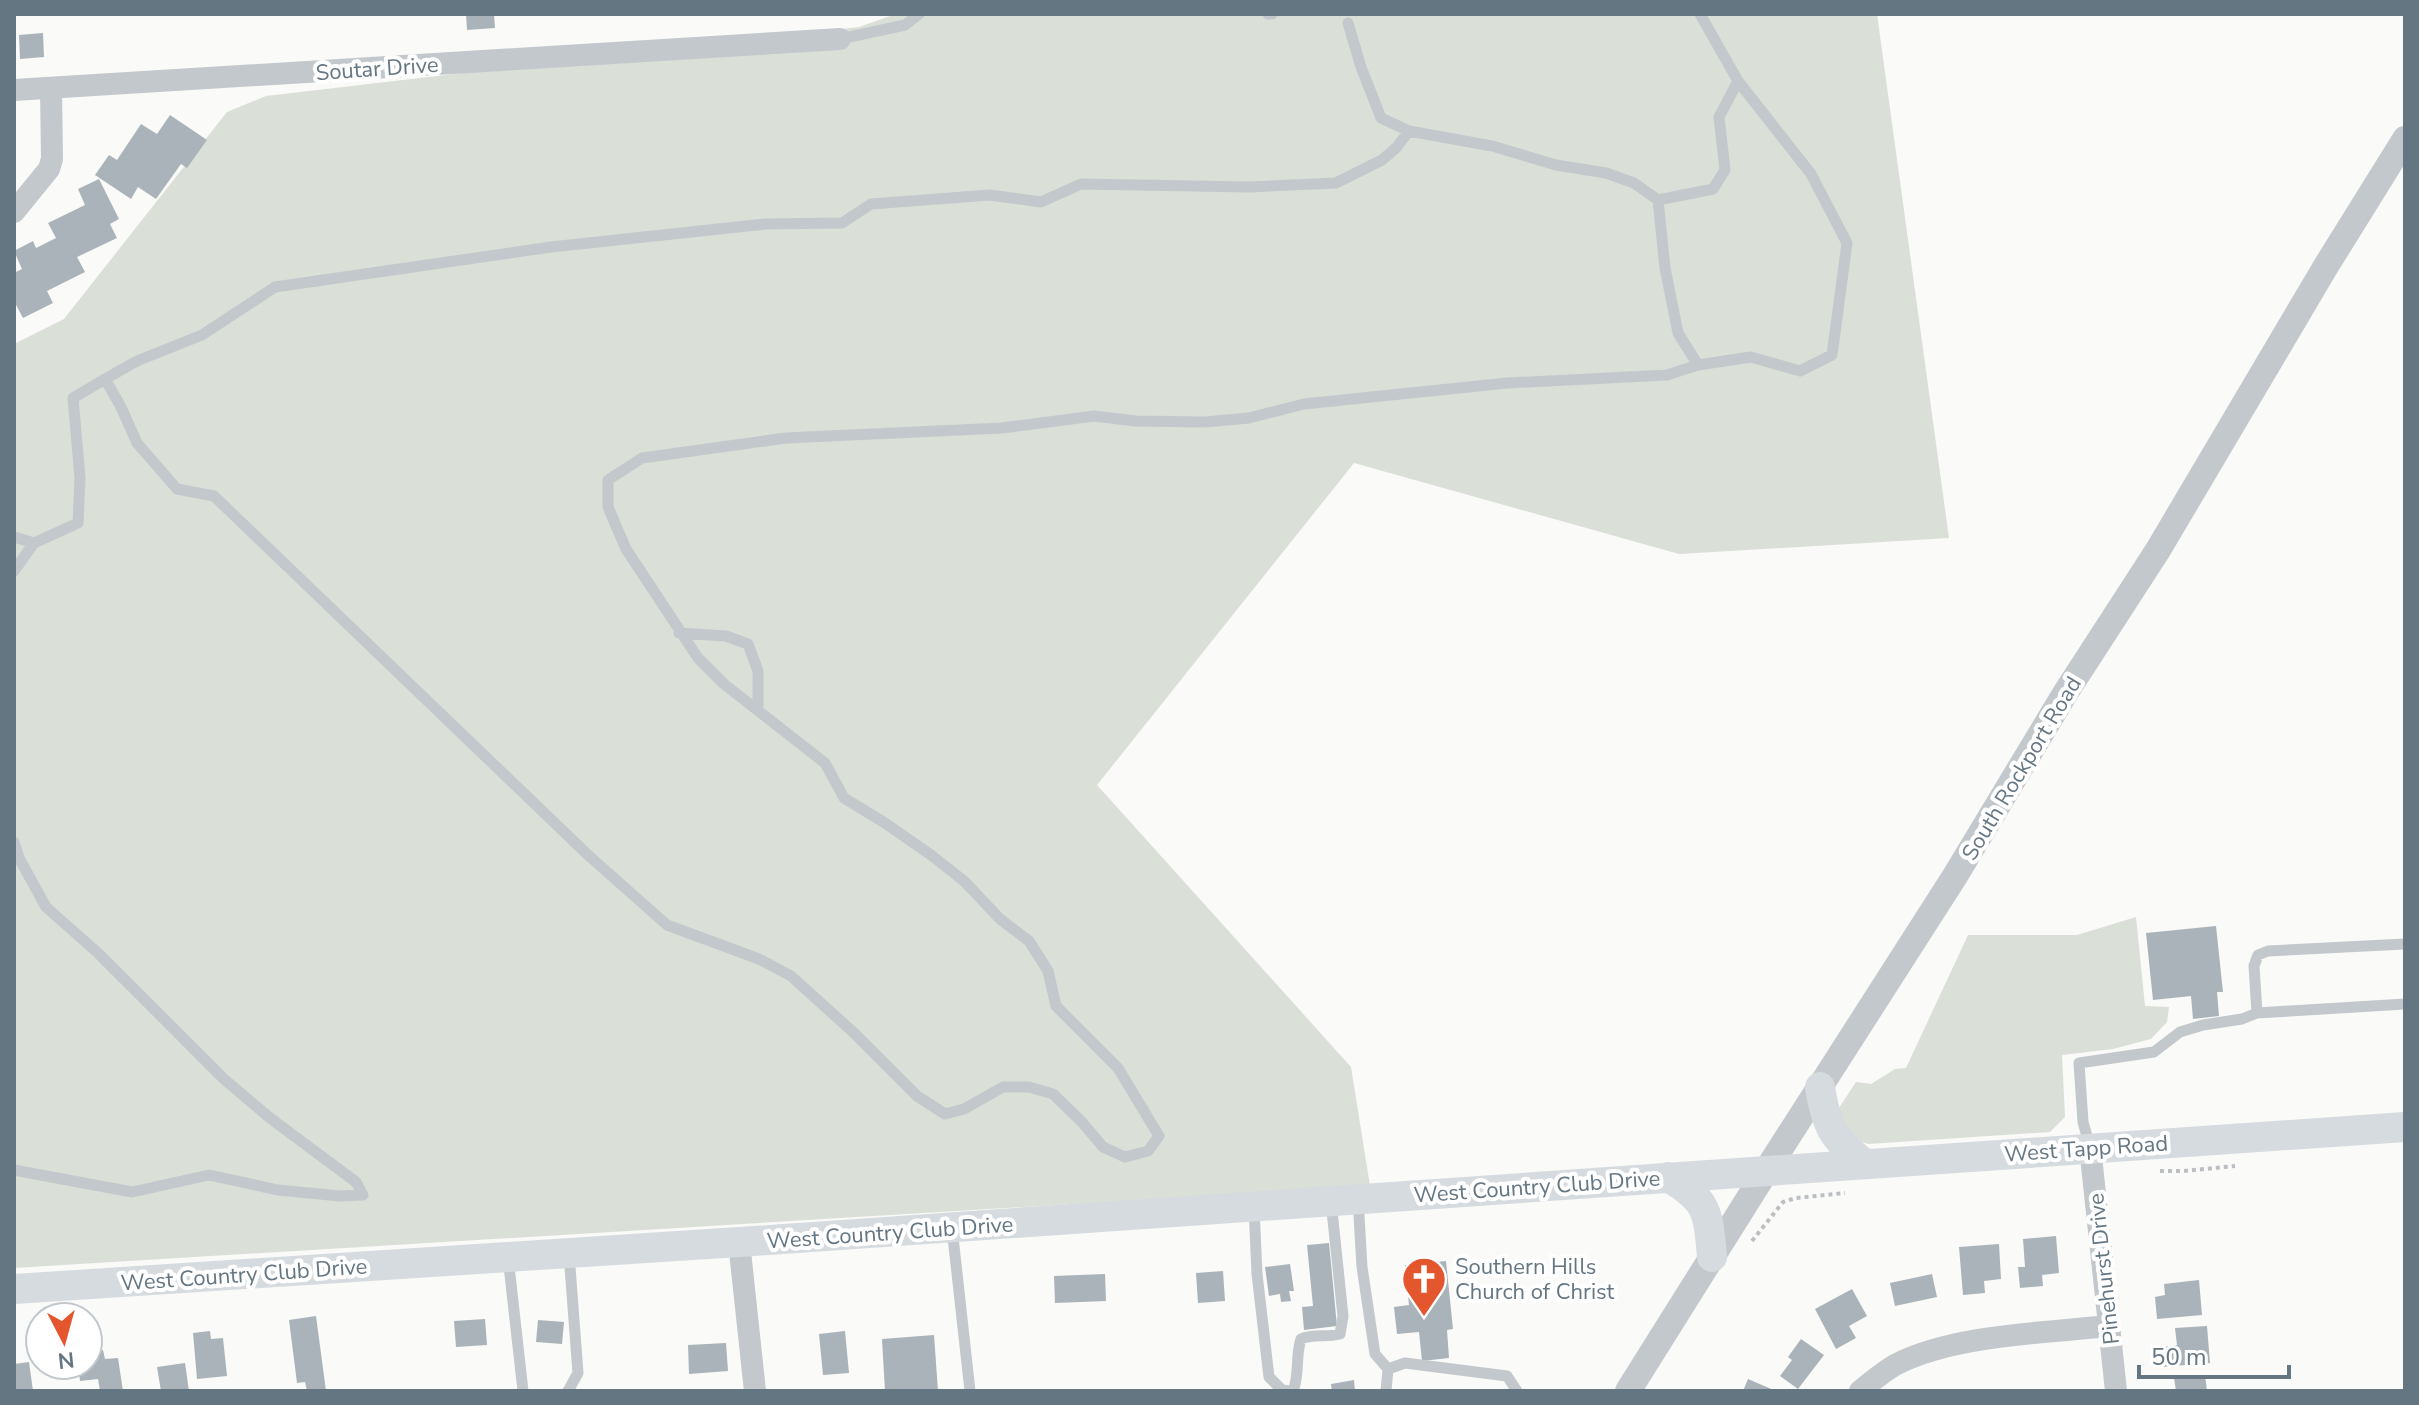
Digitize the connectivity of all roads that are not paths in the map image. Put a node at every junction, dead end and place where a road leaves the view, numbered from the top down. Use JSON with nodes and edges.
{"nodes":[{"id":1,"x":1700,"y":14,"type":"edge"},
{"id":2,"x":918,"y":15,"type":"edge"},
{"id":3,"x":1348,"y":23,"type":"dead end"},
{"id":4,"x":840,"y":39,"type":"joint"},
{"id":5,"x":1738,"y":81,"type":"junction"},
{"id":6,"x":51,"y":88,"type":"junction"},
{"id":7,"x":14,"y":90,"type":"edge"},
{"id":8,"x":1409,"y":131,"type":"junction"},
{"id":9,"x":2405,"y":139,"type":"edge"},
{"id":10,"x":1658,"y":200,"type":"junction"},
{"id":11,"x":14,"y":212,"type":"edge"},
{"id":12,"x":1698,"y":365,"type":"junction"},
{"id":13,"x":105,"y":379,"type":"junction"},
{"id":14,"x":14,"y":537,"type":"edge"},
{"id":15,"x":34,"y":543,"type":"junction"},
{"id":16,"x":14,"y":571,"type":"edge"},
{"id":17,"x":679,"y":633,"type":"junction"},
{"id":18,"x":758,"y":710,"type":"junction"},
{"id":19,"x":14,"y":842,"type":"edge"},
{"id":20,"x":2405,"y":944,"type":"edge"},
{"id":21,"x":2405,"y":1004,"type":"edge"},
{"id":22,"x":2257,"y":1013,"type":"junction"},
{"id":23,"x":1820,"y":1087,"type":"junction"},
{"id":24,"x":2405,"y":1127,"type":"edge"},
{"id":25,"x":2090,"y":1147,"type":"junction"},
{"id":26,"x":1865,"y":1164,"type":"junction"},
{"id":27,"x":14,"y":1170,"type":"edge"},
{"id":28,"x":1766,"y":1171,"type":"junction"},
{"id":29,"x":1668,"y":1177,"type":"junction"},
{"id":30,"x":1345,"y":1200,"type":"junction"},
{"id":31,"x":1254,"y":1206,"type":"junction"},
{"id":32,"x":952,"y":1227,"type":"junction"},
{"id":33,"x":739,"y":1242,"type":"junction"},
{"id":34,"x":569,"y":1253,"type":"junction"},
{"id":35,"x":508,"y":1257,"type":"junction"},
{"id":36,"x":1712,"y":1257,"type":"junction"},
{"id":37,"x":14,"y":1289,"type":"edge"},
{"id":38,"x":2109,"y":1326,"type":"junction"},
{"id":39,"x":1388,"y":1369,"type":"junction"},
{"id":40,"x":523,"y":1391,"type":"edge"},
{"id":41,"x":568,"y":1391,"type":"edge"},
{"id":42,"x":755,"y":1391,"type":"edge"},
{"id":43,"x":970,"y":1391,"type":"edge"},
{"id":44,"x":1292,"y":1391,"type":"edge"},
{"id":45,"x":1386,"y":1391,"type":"edge"},
{"id":46,"x":1517,"y":1391,"type":"edge"},
{"id":47,"x":1628,"y":1391,"type":"edge"},
{"id":48,"x":1860,"y":1391,"type":"edge"},
{"id":49,"x":2116,"y":1391,"type":"edge"}],
"edges":[{"from":1,"to":5,"type":"lane"},
{"from":2,"to":4,"type":"lane"},
{"from":3,"to":8,"type":"lane"},
{"from":4,"to":6,"type":"street","name":"Soutar Drive"},
{"from":5,"to":10,"type":"lane"},
{"from":5,"to":12,"type":"lane"},
{"from":6,"to":7,"type":"street","name":"Soutar Drive"},
{"from":6,"to":11,"type":"street"},
{"from":8,"to":10,"type":"lane"},
{"from":8,"to":13,"type":"lane"},
{"from":9,"to":23,"type":"street","name":"South Rockport Road"},
{"from":10,"to":12,"type":"lane"},
{"from":12,"to":17,"type":"lane"},
{"from":13,"to":15,"type":"lane"},
{"from":13,"to":18,"type":"lane"},
{"from":14,"to":15,"type":"lane"},
{"from":15,"to":16,"type":"lane"},
{"from":17,"to":18,"type":"lane"},
{"from":17,"to":18,"type":"lane"},
{"from":19,"to":27,"type":"lane"},
{"from":20,"to":22,"type":"lane"},
{"from":21,"to":22,"type":"lane"},
{"from":22,"to":25,"type":"lane"},
{"from":23,"to":26,"type":"main road"},
{"from":23,"to":28,"type":"street","name":"South Rockport Road"},
{"from":24,"to":25,"type":"main road","name":"West Tapp Road"},
{"from":25,"to":26,"type":"main road","name":"West Tapp Road"},
{"from":25,"to":38,"type":"street","name":"Pinehurst Drive"},
{"from":26,"to":28,"type":"main road","name":"West Tapp Road"},
{"from":28,"to":29,"type":"main road","name":"West Country Club Drive"},
{"from":28,"to":36,"type":"street","name":"South Rockport Road"},
{"from":29,"to":30,"type":"main road","name":"West Country Club Drive"},
{"from":29,"to":36,"type":"main road"},
{"from":30,"to":31,"type":"main road","name":"West Country Club Drive"},
{"from":30,"to":39,"type":"lane"},
{"from":30,"to":44,"type":"lane"},
{"from":31,"to":32,"type":"main road","name":"West Country Club Drive"},
{"from":31,"to":44,"type":"lane"},
{"from":32,"to":33,"type":"main road","name":"West Country Club Drive"},
{"from":32,"to":43,"type":"lane"},
{"from":33,"to":34,"type":"main road","name":"West Country Club Drive"},
{"from":33,"to":42,"type":"street"},
{"from":34,"to":35,"type":"main road","name":"West Country Club Drive"},
{"from":34,"to":41,"type":"lane"},
{"from":35,"to":37,"type":"main road","name":"West Country Club Drive"},
{"from":35,"to":40,"type":"lane"},
{"from":36,"to":47,"type":"street","name":"South Rockport Road"},
{"from":38,"to":48,"type":"street"},
{"from":38,"to":49,"type":"street","name":"Pinehurst Drive"},
{"from":39,"to":45,"type":"lane"},
{"from":39,"to":46,"type":"lane"}]}
